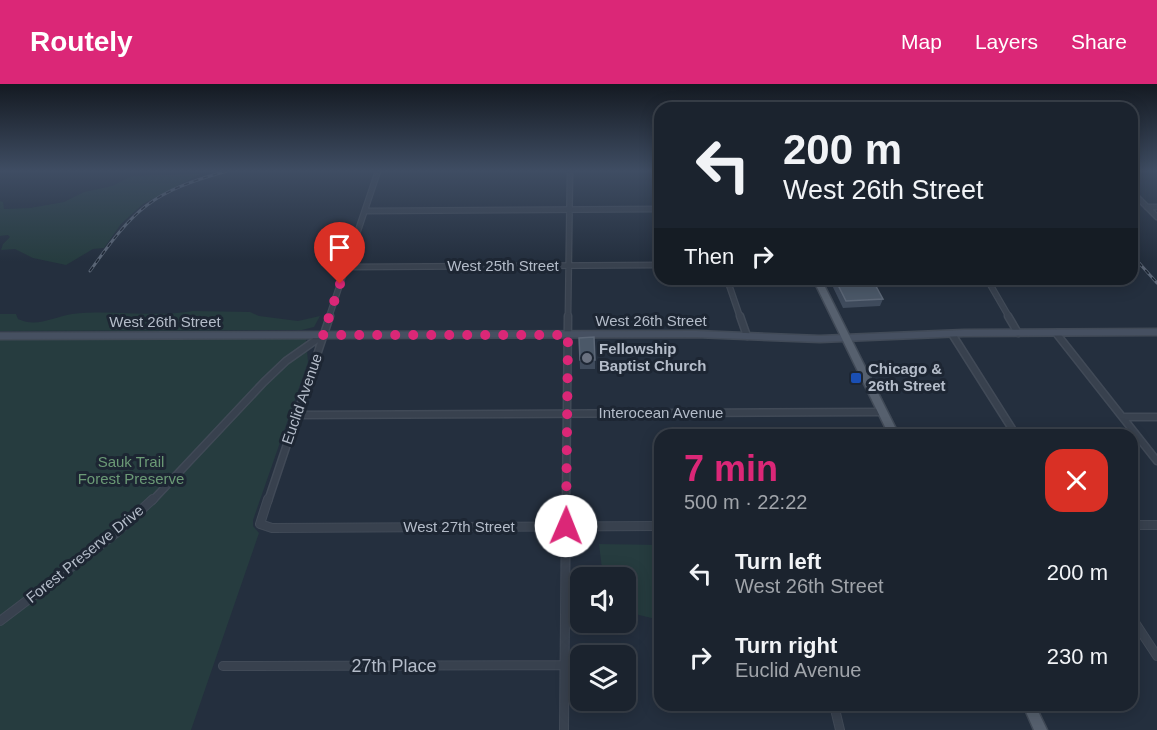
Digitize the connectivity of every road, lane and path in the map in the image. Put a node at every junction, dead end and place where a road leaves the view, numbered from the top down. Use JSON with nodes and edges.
{"nodes":[{"id":1,"x":368,"y":201,"type":"edge"},
{"id":2,"x":569,"y":201,"type":"edge"},
{"id":3,"x":1141,"y":201,"type":"edge"},
{"id":4,"x":1147,"y":207,"type":"junction"},
{"id":5,"x":1157,"y":207,"type":"edge"},
{"id":6,"x":569,"y":209,"type":"junction"},
{"id":7,"x":654,"y":209,"type":"edge"},
{"id":8,"x":365,"y":211,"type":"junction"},
{"id":9,"x":1157,"y":217,"type":"edge"},
{"id":10,"x":569,"y":265,"type":"junction"},
{"id":11,"x":654,"y":265,"type":"edge"},
{"id":12,"x":346,"y":267,"type":"junction"},
{"id":13,"x":729,"y":285,"type":"edge"},
{"id":14,"x":820,"y":285,"type":"edge"},
{"id":15,"x":990,"y":285,"type":"edge"},
{"id":16,"x":1157,"y":332,"type":"edge"},
{"id":17,"x":1018,"y":333,"type":"junction"},
{"id":18,"x":1056,"y":333,"type":"junction"},
{"id":19,"x":952,"y":334,"type":"junction"},
{"id":20,"x":323,"y":335,"type":"junction"},
{"id":21,"x":568,"y":335,"type":"junction"},
{"id":22,"x":0,"y":336,"type":"edge"},
{"id":23,"x":747,"y":336,"type":"junction"},
{"id":24,"x":846,"y":338,"type":"junction"},
{"id":25,"x":882,"y":412,"type":"junction"},
{"id":26,"x":567,"y":414,"type":"junction"},
{"id":27,"x":297,"y":415,"type":"junction"},
{"id":28,"x":1123,"y":417,"type":"junction"},
{"id":29,"x":1157,"y":417,"type":"edge"},
{"id":30,"x":891,"y":429,"type":"edge"},
{"id":31,"x":1012,"y":429,"type":"edge"},
{"id":32,"x":1132,"y":429,"type":"edge"},
{"id":33,"x":1138,"y":436,"type":"edge"},
{"id":34,"x":1157,"y":460,"type":"edge"},
{"id":35,"x":260,"y":524,"type":"joint"},
{"id":36,"x":1138,"y":525,"type":"edge"},
{"id":37,"x":1157,"y":525,"type":"edge"},
{"id":38,"x":566,"y":526,"type":"junction"},
{"id":39,"x":654,"y":526,"type":"edge"},
{"id":40,"x":0,"y":621,"type":"edge"},
{"id":41,"x":1138,"y":627,"type":"edge"},
{"id":42,"x":1157,"y":656,"type":"edge"},
{"id":43,"x":564,"y":665,"type":"junction"},
{"id":44,"x":223,"y":666,"type":"dead end"},
{"id":45,"x":835,"y":711,"type":"edge"},
{"id":46,"x":1032,"y":711,"type":"edge"},
{"id":47,"x":564,"y":730,"type":"edge"},
{"id":48,"x":840,"y":730,"type":"edge"},
{"id":49,"x":1041,"y":730,"type":"edge"}],
"edges":[{"from":1,"to":8,"type":"street","name":"Euclid Avenue"},
{"from":2,"to":6,"type":"street"},
{"from":3,"to":4,"type":"street"},
{"from":4,"to":5,"type":"street"},
{"from":4,"to":9,"type":"street"},
{"from":6,"to":7,"type":"street"},
{"from":6,"to":8,"type":"street"},
{"from":6,"to":10,"type":"street"},
{"from":8,"to":12,"type":"street","name":"Euclid Avenue"},
{"from":10,"to":11,"type":"street","name":"West 25th Street"},
{"from":10,"to":12,"type":"street","name":"West 25th Street"},
{"from":10,"to":21,"type":"street"},
{"from":12,"to":20,"type":"street","name":"Euclid Avenue"},
{"from":13,"to":23,"type":"street"},
{"from":14,"to":24,"type":"main road"},
{"from":15,"to":17,"type":"street"},
{"from":16,"to":18,"type":"street","name":"West 26th Street"},
{"from":17,"to":18,"type":"street","name":"West 26th Street"},
{"from":17,"to":19,"type":"street","name":"West 26th Street"},
{"from":18,"to":28,"type":"street"},
{"from":19,"to":24,"type":"street","name":"West 26th Street"},
{"from":19,"to":31,"type":"street"},
{"from":20,"to":21,"type":"street","name":"West 26th Street"},
{"from":20,"to":22,"type":"street","name":"West 26th Street"},
{"from":20,"to":27,"type":"street","name":"Euclid Avenue"},
{"from":20,"to":40,"type":"street","name":"Forest Preserve Drive"},
{"from":21,"to":23,"type":"street","name":"West 26th Street"},
{"from":21,"to":26,"type":"street"},
{"from":23,"to":24,"type":"street","name":"West 26th Street"},
{"from":24,"to":25,"type":"main road"},
{"from":25,"to":26,"type":"street","name":"Interocean Avenue"},
{"from":25,"to":30,"type":"main road"},
{"from":26,"to":27,"type":"street","name":"Interocean Avenue"},
{"from":26,"to":38,"type":"street"},
{"from":27,"to":35,"type":"street","name":"Euclid Avenue"},
{"from":28,"to":29,"type":"street"},
{"from":28,"to":32,"type":"street"},
{"from":33,"to":34,"type":"street"},
{"from":35,"to":38,"type":"street","name":"West 27th Street"},
{"from":36,"to":37,"type":"street"},
{"from":38,"to":39,"type":"street","name":"West 27th Street"},
{"from":38,"to":43,"type":"street"},
{"from":41,"to":42,"type":"street"},
{"from":43,"to":44,"type":"street","name":"27th Place"},
{"from":43,"to":47,"type":"street"},
{"from":45,"to":48,"type":"street"},
{"from":46,"to":49,"type":"main road"}]}
